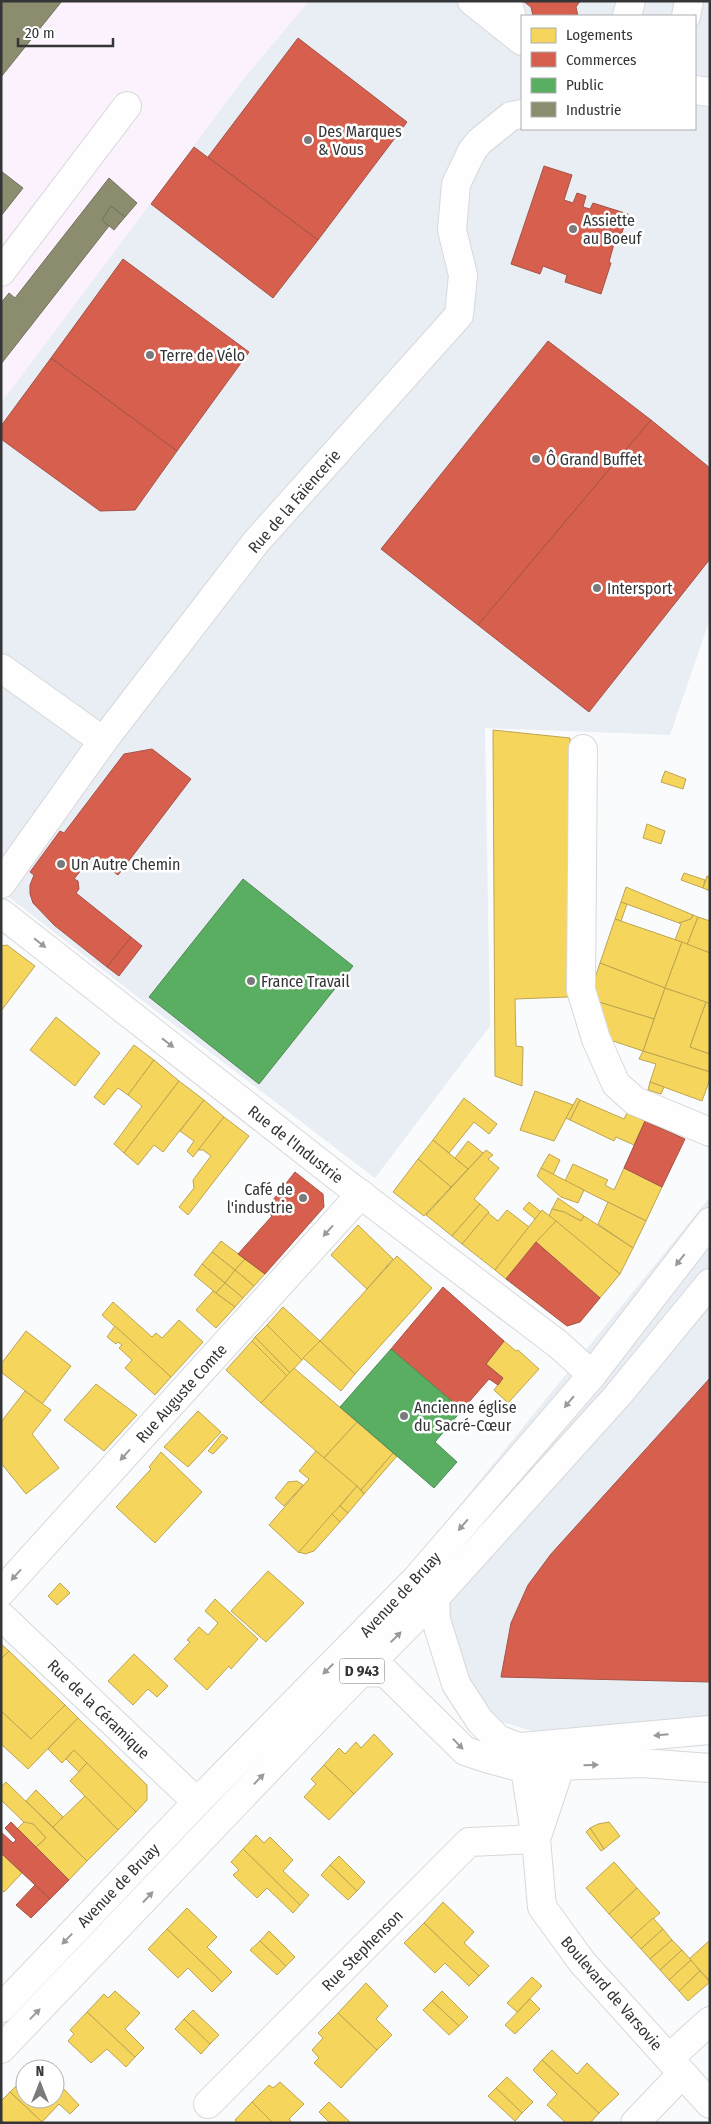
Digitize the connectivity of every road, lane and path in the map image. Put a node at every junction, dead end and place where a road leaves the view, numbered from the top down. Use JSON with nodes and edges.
{"nodes":[{"id":1,"x":472,"y":1,"type":"edge"},
{"id":2,"x":504,"y":1,"type":"edge"},
{"id":3,"x":631,"y":1,"type":"edge"},
{"id":4,"x":689,"y":1,"type":"edge"},
{"id":5,"x":627,"y":15,"type":"edge"},
{"id":6,"x":686,"y":15,"type":"edge"},
{"id":7,"x":520,"y":40,"type":"edge"},
{"id":8,"x":696,"y":90,"type":"edge"},
{"id":9,"x":710,"y":92,"type":"edge"},
{"id":10,"x":127,"y":106,"type":"dead end"},
{"id":11,"x":521,"y":114,"type":"edge"},
{"id":12,"x":1,"y":272,"type":"edge"},
{"id":13,"x":1,"y":668,"type":"edge"},
{"id":14,"x":103,"y":741,"type":"junction"},
{"id":15,"x":583,"y":749,"type":"dead end"},
{"id":16,"x":1,"y":884,"type":"edge"},
{"id":17,"x":1,"y":913,"type":"edge"},
{"id":18,"x":710,"y":1132,"type":"edge"},
{"id":19,"x":361,"y":1194,"type":"junction"},
{"id":20,"x":710,"y":1222,"type":"edge"},
{"id":21,"x":710,"y":1282,"type":"edge"},
{"id":22,"x":592,"y":1375,"type":"junction"},
{"id":23,"x":1,"y":1592,"type":"edge"},
{"id":24,"x":434,"y":1598,"type":"junction"},
{"id":25,"x":1,"y":1616,"type":"edge"},
{"id":26,"x":361,"y":1672,"type":"junction"},
{"id":27,"x":710,"y":1730,"type":"edge"},
{"id":28,"x":529,"y":1758,"type":"junction"},
{"id":29,"x":557,"y":1766,"type":"junction"},
{"id":30,"x":710,"y":1768,"type":"edge"},
{"id":31,"x":197,"y":1802,"type":"junction"},
{"id":32,"x":536,"y":1839,"type":"junction"},
{"id":33,"x":1,"y":2008,"type":"edge"},
{"id":34,"x":710,"y":2021,"type":"edge"},
{"id":35,"x":1,"y":2050,"type":"edge"},
{"id":36,"x":676,"y":2066,"type":"junction"},
{"id":37,"x":208,"y":2104,"type":"dead end"},
{"id":38,"x":710,"y":2104,"type":"edge"},
{"id":39,"x":635,"y":2123,"type":"edge"}],
"edges":[{"from":1,"to":7,"type":"street"},
{"from":2,"to":7,"type":"street"},
{"from":3,"to":5,"type":"street"},
{"from":4,"to":6,"type":"street"},
{"from":8,"to":9,"type":"street"},
{"from":10,"to":12,"type":"street"},
{"from":11,"to":14,"type":"street","name":"Rue de la Faïencerie"},
{"from":13,"to":14,"type":"street"},
{"from":14,"to":16,"type":"street","name":"Rue de la Faïencerie"},
{"from":15,"to":18,"type":"street"},
{"from":17,"to":19,"type":"street","name":"Rue de l'Industrie","one_way":true},
{"from":19,"to":22,"type":"street","name":"Rue de l'Industrie"},
{"from":19,"to":23,"type":"street","name":"Rue Auguste Comte","one_way":true},
{"from":20,"to":22,"type":"street","name":"Avenue de Bruay","number":"D 943","one_way":true},
{"from":21,"to":24,"type":"street","name":"Avenue de Bruay","number":"D 943"},
{"from":22,"to":31,"type":"street","name":"Avenue de Bruay","number":"D 943","one_way":true},
{"from":26,"to":24,"type":"street","name":"Avenue de Bruay","number":"D 943","one_way":true},
{"from":24,"to":28,"type":"street"},
{"from":25,"to":31,"type":"street","name":"Rue de la Céramique"},
{"from":26,"to":28,"type":"street","one_way":true},
{"from":35,"to":26,"type":"street","name":"Avenue de Bruay","number":"D 943","one_way":true},
{"from":27,"to":28,"type":"street","one_way":true},
{"from":28,"to":29,"type":"street"},
{"from":28,"to":32,"type":"street","name":"Boulevard de Varsovie"},
{"from":29,"to":30,"type":"street","one_way":true},
{"from":29,"to":32,"type":"street"},
{"from":31,"to":33,"type":"street","name":"Avenue de Bruay","number":"D 943","one_way":true},
{"from":32,"to":36,"type":"street","name":"Boulevard de Varsovie"},
{"from":32,"to":37,"type":"street","name":"Rue Stephenson"},
{"from":34,"to":36,"type":"street"},
{"from":36,"to":38,"type":"street","name":"Boulevard de Varsovie"},
{"from":36,"to":39,"type":"street"}]}
